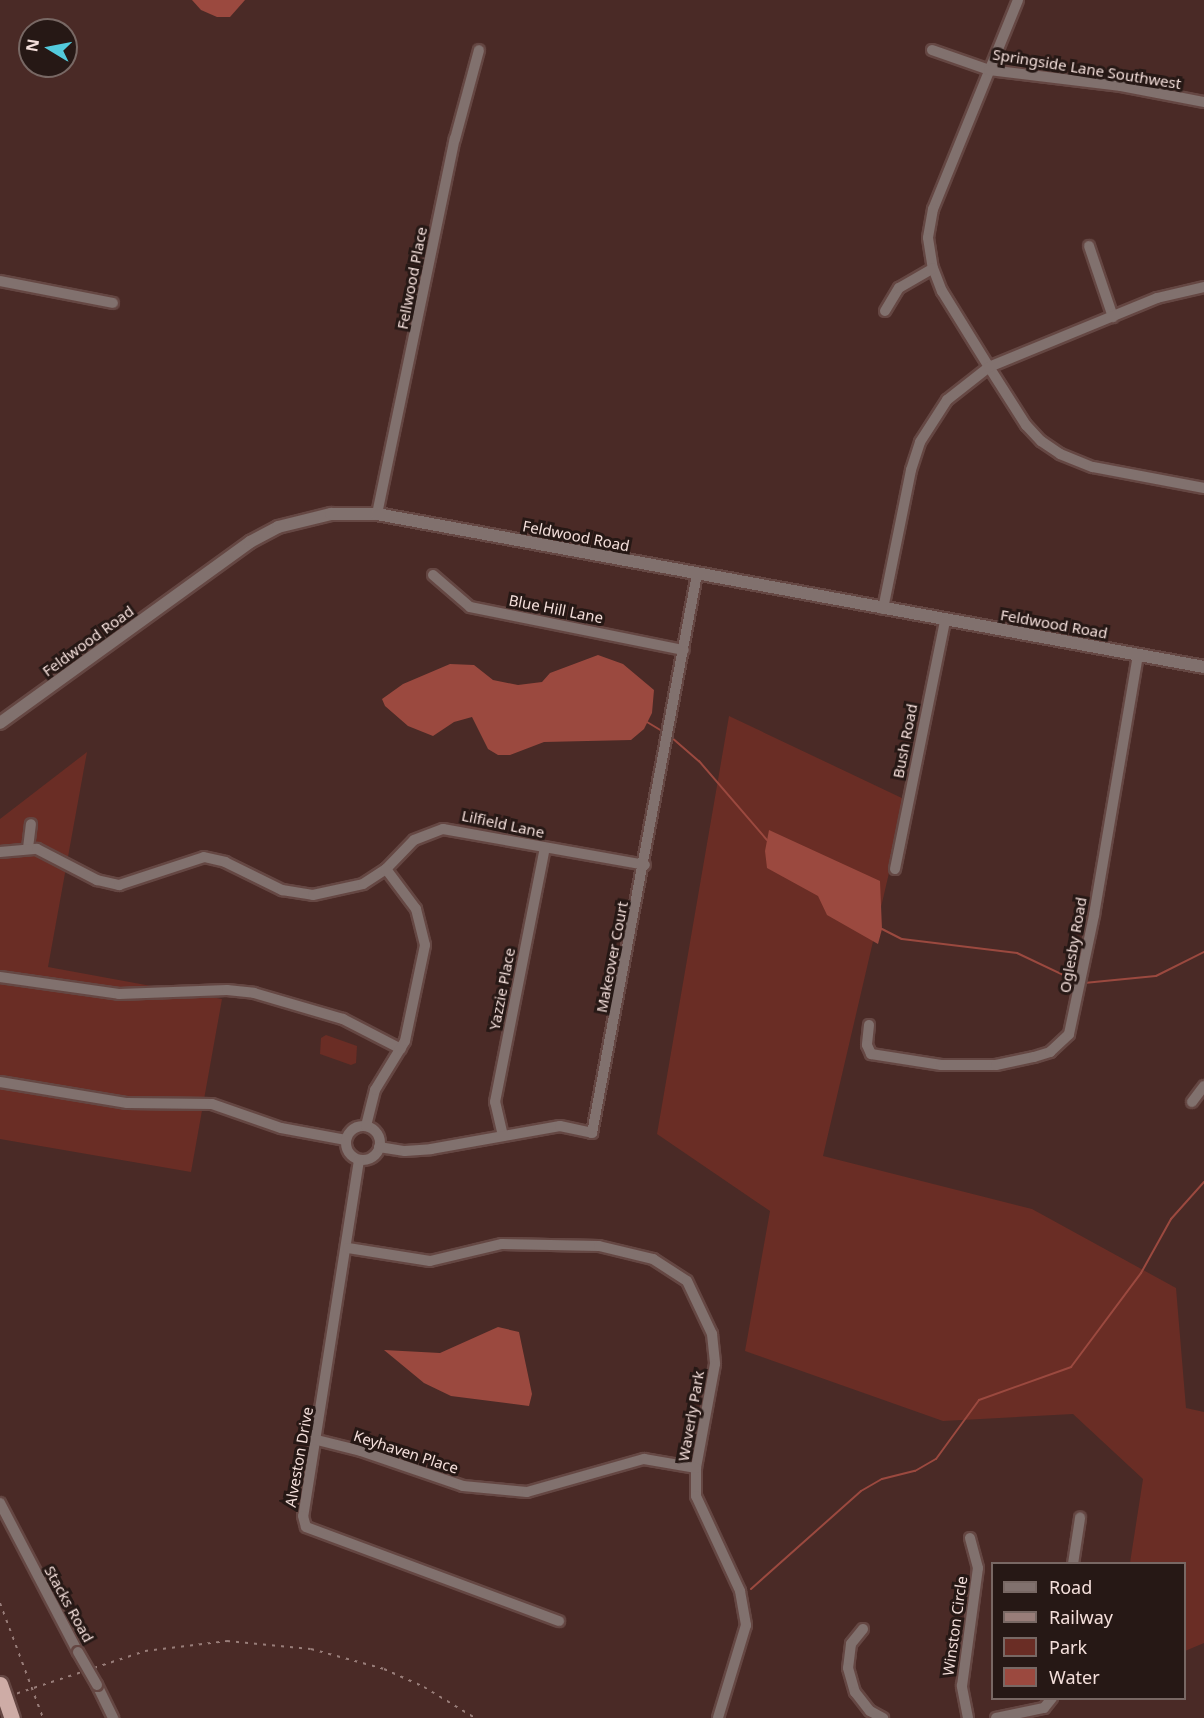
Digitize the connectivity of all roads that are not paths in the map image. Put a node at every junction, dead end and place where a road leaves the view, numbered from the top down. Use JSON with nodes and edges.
{"nodes":[{"id":1,"x":1018,"y":0,"type":"edge"},
{"id":2,"x":480,"y":50,"type":"dead end"},
{"id":3,"x":932,"y":50,"type":"dead end"},
{"id":4,"x":989,"y":70,"type":"junction"},
{"id":5,"x":1204,"y":102,"type":"edge"},
{"id":6,"x":1089,"y":246,"type":"dead end"},
{"id":7,"x":933,"y":268,"type":"junction"},
{"id":8,"x":0,"y":281,"type":"edge"},
{"id":9,"x":1204,"y":287,"type":"edge"},
{"id":10,"x":113,"y":303,"type":"dead end"},
{"id":11,"x":885,"y":311,"type":"dead end"},
{"id":12,"x":1113,"y":317,"type":"junction"},
{"id":13,"x":989,"y":367,"type":"junction"},
{"id":14,"x":1204,"y":476,"type":"edge"},
{"id":15,"x":1203,"y":487,"type":"edge"},
{"id":16,"x":377,"y":513,"type":"junction"},
{"id":17,"x":697,"y":574,"type":"junction"},
{"id":18,"x":433,"y":575,"type":"dead end"},
{"id":19,"x":883,"y":609,"type":"junction"},
{"id":20,"x":945,"y":620,"type":"junction"},
{"id":21,"x":684,"y":650,"type":"junction"},
{"id":22,"x":1138,"y":655,"type":"junction"},
{"id":23,"x":1204,"y":667,"type":"edge"},
{"id":24,"x":0,"y":723,"type":"edge"},
{"id":25,"x":31,"y":824,"type":"dead end"},
{"id":26,"x":28,"y":848,"type":"junction"},
{"id":27,"x":545,"y":848,"type":"junction"},
{"id":28,"x":0,"y":852,"type":"edge"},
{"id":29,"x":645,"y":865,"type":"junction"},
{"id":30,"x":386,"y":869,"type":"junction"},
{"id":31,"x":895,"y":869,"type":"dead end"},
{"id":32,"x":0,"y":977,"type":"edge"},
{"id":33,"x":869,"y":1025,"type":"dead end"},
{"id":34,"x":401,"y":1049,"type":"junction"},
{"id":35,"x":0,"y":1082,"type":"edge"},
{"id":36,"x":1204,"y":1086,"type":"edge"},
{"id":37,"x":1192,"y":1102,"type":"dead end"},
{"id":38,"x":366,"y":1126,"type":"junction"},
{"id":39,"x":503,"y":1136,"type":"junction"},
{"id":40,"x":346,"y":1140,"type":"junction"},
{"id":41,"x":379,"y":1147,"type":"junction"},
{"id":42,"x":360,"y":1160,"type":"junction"},
{"id":43,"x":348,"y":1248,"type":"junction"},
{"id":44,"x":317,"y":1440,"type":"junction"},
{"id":45,"x":696,"y":1468,"type":"junction"},
{"id":46,"x":0,"y":1503,"type":"edge"},
{"id":47,"x":1080,"y":1518,"type":"dead end"},
{"id":48,"x":970,"y":1539,"type":"dead end"},
{"id":49,"x":1073,"y":1562,"type":"edge"},
{"id":50,"x":559,"y":1621,"type":"dead end"},
{"id":51,"x":863,"y":1629,"type":"dead end"},
{"id":52,"x":0,"y":1684,"type":"edge"},
{"id":53,"x":1050,"y":1700,"type":"edge"},
{"id":54,"x":12,"y":1718,"type":"edge"},
{"id":55,"x":113,"y":1718,"type":"edge"},
{"id":56,"x":718,"y":1718,"type":"edge"},
{"id":57,"x":883,"y":1718,"type":"edge"},
{"id":58,"x":968,"y":1718,"type":"edge"},
{"id":59,"x":996,"y":1718,"type":"edge"}],
"edges":[{"from":1,"to":4,"type":"street"},
{"from":2,"to":16,"type":"street","name":"Fellwood Place"},
{"from":3,"to":4,"type":"street","name":"Springside Lane Southwest"},
{"from":4,"to":5,"type":"street","name":"Springside Lane Southwest"},
{"from":4,"to":7,"type":"street"},
{"from":6,"to":12,"type":"street"},
{"from":7,"to":11,"type":"street"},
{"from":7,"to":13,"type":"street"},
{"from":8,"to":10,"type":"street"},
{"from":9,"to":12,"type":"street"},
{"from":12,"to":13,"type":"street"},
{"from":13,"to":15,"type":"street"},
{"from":13,"to":19,"type":"street"},
{"from":14,"to":15,"type":"street"},
{"from":16,"to":17,"type":"street","name":"Feldwood Road"},
{"from":16,"to":24,"type":"street","name":"Feldwood Road"},
{"from":17,"to":19,"type":"street","name":"Feldwood Road"},
{"from":17,"to":21,"type":"street","name":"Makeover Court"},
{"from":18,"to":21,"type":"street","name":"Blue Hill Lane"},
{"from":19,"to":20,"type":"street","name":"Feldwood Road"},
{"from":20,"to":22,"type":"street","name":"Feldwood Road"},
{"from":20,"to":31,"type":"street","name":"Bush Road"},
{"from":21,"to":29,"type":"street","name":"Makeover Court"},
{"from":22,"to":23,"type":"street","name":"Feldwood Road"},
{"from":22,"to":33,"type":"street","name":"Oglesby Road"},
{"from":25,"to":26,"type":"street"},
{"from":26,"to":28,"type":"street"},
{"from":26,"to":30,"type":"street","name":"Lilfield Lane"},
{"from":27,"to":29,"type":"street","name":"Lilfield Lane"},
{"from":27,"to":30,"type":"street","name":"Lilfield Lane"},
{"from":27,"to":39,"type":"street","name":"Yazzie Place"},
{"from":29,"to":39,"type":"street","name":"Makeover Court"},
{"from":30,"to":34,"type":"street"},
{"from":32,"to":34,"type":"street"},
{"from":34,"to":38,"type":"street"},
{"from":35,"to":40,"type":"street"},
{"from":36,"to":37,"type":"street"},
{"from":38,"to":40,"type":"street"},
{"from":38,"to":41,"type":"street"},
{"from":39,"to":41,"type":"street","name":"Makeover Court"},
{"from":40,"to":42,"type":"street"},
{"from":41,"to":42,"type":"street"},
{"from":42,"to":43,"type":"street","name":"Alveston Drive"},
{"from":43,"to":44,"type":"street","name":"Alveston Drive"},
{"from":43,"to":45,"type":"street","name":"Waverly Park"},
{"from":44,"to":45,"type":"street","name":"Keyhaven Place"},
{"from":44,"to":50,"type":"street","name":"Alveston Drive"},
{"from":45,"to":56,"type":"street","name":"Waverly Park"},
{"from":46,"to":55,"type":"street","name":"Stacks Road","bridge":true},
{"from":47,"to":49,"type":"street"},
{"from":48,"to":58,"type":"street","name":"Winston Circle"},
{"from":51,"to":57,"type":"street"},
{"from":52,"to":54,"type":"main road","bridge":true},
{"from":53,"to":59,"type":"street"}]}
